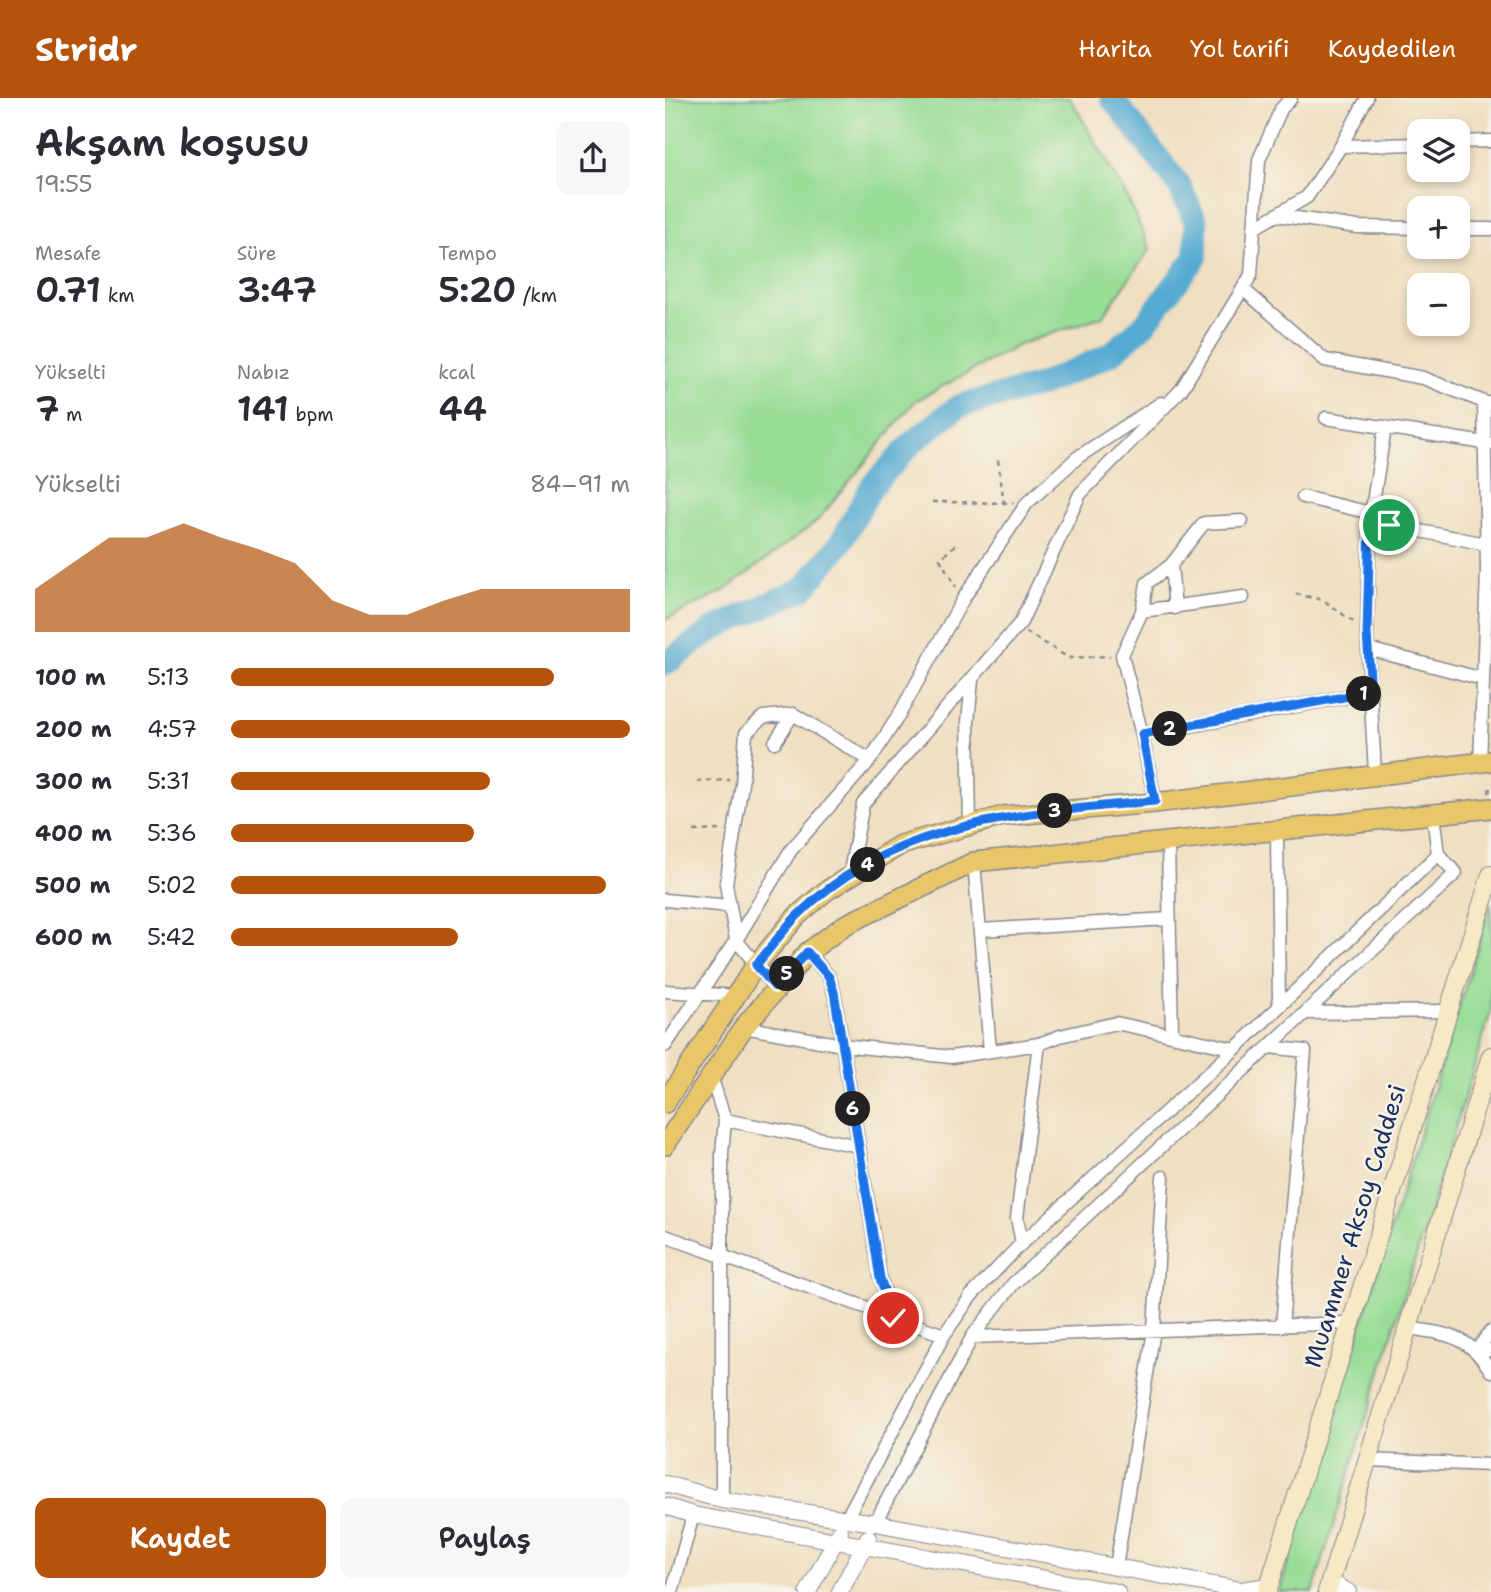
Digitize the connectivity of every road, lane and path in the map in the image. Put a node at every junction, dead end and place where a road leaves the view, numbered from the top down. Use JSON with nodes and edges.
{"nodes":[{"id":1,"x":1291,"y":98,"type":"edge"},
{"id":2,"x":1367,"y":98,"type":"edge"},
{"id":3,"x":1491,"y":141,"type":"edge"},
{"id":4,"x":1470,"y":142,"type":"edge"},
{"id":5,"x":1407,"y":144,"type":"edge"},
{"id":6,"x":1341,"y":146,"type":"junction"},
{"id":7,"x":1276,"y":215,"type":"junction"},
{"id":8,"x":1254,"y":228,"type":"junction"},
{"id":9,"x":1407,"y":228,"type":"edge"},
{"id":10,"x":1470,"y":229,"type":"edge"},
{"id":11,"x":1491,"y":229,"type":"edge"},
{"id":12,"x":1243,"y":289,"type":"junction"},
{"id":13,"x":1181,"y":390,"type":"junction"},
{"id":14,"x":1487,"y":403,"type":"edge"},
{"id":15,"x":1326,"y":418,"type":"dead end"},
{"id":16,"x":1385,"y":427,"type":"junction"},
{"id":17,"x":1488,"y":444,"type":"edge"},
{"id":18,"x":998,"y":460,"type":"dead end"},
{"id":19,"x":1303,"y":497,"type":"dead end"},
{"id":20,"x":932,"y":502,"type":"dead end"},
{"id":21,"x":1004,"y":503,"type":"junction"},
{"id":22,"x":1027,"y":503,"type":"junction"},
{"id":23,"x":1370,"y":517,"type":"junction"},
{"id":24,"x":1242,"y":521,"type":"dead end"},
{"id":25,"x":1486,"y":544,"type":"junction"},
{"id":26,"x":955,"y":545,"type":"dead end"},
{"id":27,"x":1171,"y":565,"type":"junction"},
{"id":28,"x":1296,"y":594,"type":"dead end"},
{"id":29,"x":1243,"y":597,"type":"dead end"},
{"id":30,"x":963,"y":599,"type":"junction"},
{"id":31,"x":1175,"y":608,"type":"junction"},
{"id":32,"x":1142,"y":611,"type":"junction"},
{"id":33,"x":1017,"y":627,"type":"junction"},
{"id":34,"x":1367,"y":633,"type":"junction"},
{"id":35,"x":1368,"y":649,"type":"junction"},
{"id":36,"x":1122,"y":655,"type":"junction"},
{"id":37,"x":1483,"y":679,"type":"junction"},
{"id":38,"x":972,"y":680,"type":"junction"},
{"id":39,"x":1371,"y":692,"type":"junction"},
{"id":40,"x":793,"y":714,"type":"junction"},
{"id":41,"x":1142,"y":734,"type":"junction"},
{"id":42,"x":775,"y":741,"type":"dead end"},
{"id":43,"x":870,"y":760,"type":"junction"},
{"id":44,"x":1486,"y":762,"type":"edge"},
{"id":45,"x":1375,"y":773,"type":"junction"},
{"id":46,"x":743,"y":779,"type":"junction"},
{"id":47,"x":697,"y":781,"type":"dead end"},
{"id":48,"x":1155,"y":801,"type":"junction"},
{"id":49,"x":1491,"y":808,"type":"edge"},
{"id":50,"x":1433,"y":815,"type":"junction"},
{"id":51,"x":970,"y":825,"type":"junction"},
{"id":52,"x":735,"y":830,"type":"junction"},
{"id":53,"x":694,"y":831,"type":"dead end"},
{"id":54,"x":1277,"y":832,"type":"junction"},
{"id":55,"x":1167,"y":844,"type":"junction"},
{"id":56,"x":1438,"y":854,"type":"junction"},
{"id":57,"x":974,"y":862,"type":"junction"},
{"id":58,"x":1491,"y":875,"type":"edge"},
{"id":59,"x":849,"y":877,"type":"junction"},
{"id":60,"x":665,"y":900,"type":"edge"},
{"id":61,"x":730,"y":906,"type":"junction"},
{"id":62,"x":1169,"y":919,"type":"junction"},
{"id":63,"x":980,"y":930,"type":"junction"},
{"id":64,"x":736,"y":940,"type":"junction"},
{"id":65,"x":807,"y":952,"type":"junction"},
{"id":66,"x":756,"y":965,"type":"junction"},
{"id":67,"x":775,"y":987,"type":"junction"},
{"id":68,"x":665,"y":991,"type":"edge"},
{"id":69,"x":701,"y":994,"type":"junction"},
{"id":70,"x":736,"y":996,"type":"junction"},
{"id":71,"x":1279,"y":1005,"type":"junction"},
{"id":72,"x":1448,"y":1011,"type":"junction"},
{"id":73,"x":1306,"y":1013,"type":"junction"},
{"id":74,"x":744,"y":1027,"type":"junction"},
{"id":75,"x":1172,"y":1035,"type":"junction"},
{"id":76,"x":1039,"y":1044,"type":"junction"},
{"id":77,"x":842,"y":1045,"type":"junction"},
{"id":78,"x":665,"y":1046,"type":"edge"},
{"id":79,"x":1269,"y":1047,"type":"junction"},
{"id":80,"x":1235,"y":1049,"type":"junction"},
{"id":81,"x":990,"y":1051,"type":"junction"},
{"id":82,"x":1491,"y":1056,"type":"edge"},
{"id":83,"x":711,"y":1076,"type":"junction"},
{"id":84,"x":665,"y":1102,"type":"edge"},
{"id":85,"x":725,"y":1120,"type":"junction"},
{"id":86,"x":665,"y":1146,"type":"edge"},
{"id":87,"x":859,"y":1146,"type":"junction"},
{"id":88,"x":1163,"y":1177,"type":"dead end"},
{"id":89,"x":665,"y":1236,"type":"edge"},
{"id":90,"x":1022,"y":1243,"type":"junction"},
{"id":91,"x":723,"y":1259,"type":"junction"},
{"id":92,"x":893,"y":1318,"type":"junction"},
{"id":93,"x":1349,"y":1323,"type":"junction"},
{"id":94,"x":1282,"y":1325,"type":"junction"},
{"id":95,"x":1408,"y":1328,"type":"junction"},
{"id":96,"x":1154,"y":1330,"type":"junction"},
{"id":97,"x":1491,"y":1331,"type":"edge"},
{"id":98,"x":944,"y":1335,"type":"junction"},
{"id":99,"x":972,"y":1337,"type":"junction"},
{"id":100,"x":1484,"y":1350,"type":"edge"},
{"id":101,"x":1491,"y":1371,"type":"edge"},
{"id":102,"x":1367,"y":1460,"type":"junction"},
{"id":103,"x":1491,"y":1465,"type":"edge"},
{"id":104,"x":665,"y":1484,"type":"edge"},
{"id":105,"x":722,"y":1500,"type":"junction"},
{"id":106,"x":665,"y":1506,"type":"edge"},
{"id":107,"x":693,"y":1515,"type":"junction"},
{"id":108,"x":846,"y":1518,"type":"junction"},
{"id":109,"x":875,"y":1523,"type":"junction"},
{"id":110,"x":836,"y":1540,"type":"junction"},
{"id":111,"x":865,"y":1545,"type":"junction"},
{"id":112,"x":1116,"y":1567,"type":"junction"},
{"id":113,"x":1329,"y":1587,"type":"edge"},
{"id":114,"x":1268,"y":1589,"type":"edge"},
{"id":115,"x":1110,"y":1591,"type":"edge"},
{"id":116,"x":672,"y":1592,"type":"edge"},
{"id":117,"x":808,"y":1592,"type":"edge"},
{"id":118,"x":840,"y":1592,"type":"edge"},
{"id":119,"x":1348,"y":1592,"type":"edge"}],
"edges":[{"from":1,"to":8,"type":"street"},
{"from":2,"to":6,"type":"street"},
{"from":3,"to":4,"type":"street"},
{"from":5,"to":6,"type":"street"},
{"from":6,"to":7,"type":"street"},
{"from":7,"to":8,"type":"street"},
{"from":7,"to":9,"type":"street"},
{"from":8,"to":12,"type":"street"},
{"from":10,"to":11,"type":"street"},
{"from":12,"to":13,"type":"street"},
{"from":12,"to":14,"type":"street"},
{"from":13,"to":22,"type":"street"},
{"from":13,"to":33,"type":"street"},
{"from":14,"to":17,"type":"street"},
{"from":15,"to":16,"type":"street"},
{"from":16,"to":17,"type":"street"},
{"from":16,"to":23,"type":"street"},
{"from":17,"to":25,"type":"street"},
{"from":18,"to":21,"type":"path"},
{"from":19,"to":23,"type":"street"},
{"from":20,"to":21,"type":"path"},
{"from":21,"to":22,"type":"path"},
{"from":22,"to":30,"type":"street"},
{"from":23,"to":25,"type":"street"},
{"from":23,"to":34,"type":"street"},
{"from":24,"to":27,"type":"street"},
{"from":25,"to":37,"type":"street"},
{"from":26,"to":30,"type":"path"},
{"from":27,"to":31,"type":"street"},
{"from":27,"to":32,"type":"street"},
{"from":28,"to":34,"type":"path"},
{"from":29,"to":31,"type":"street"},
{"from":30,"to":43,"type":"street"},
{"from":31,"to":32,"type":"street"},
{"from":32,"to":36,"type":"street"},
{"from":33,"to":36,"type":"path"},
{"from":33,"to":38,"type":"street"},
{"from":34,"to":35,"type":"street"},
{"from":35,"to":37,"type":"street"},
{"from":35,"to":39,"type":"street"},
{"from":36,"to":41,"type":"street"},
{"from":37,"to":44,"type":"street"},
{"from":38,"to":51,"type":"street"},
{"from":38,"to":59,"type":"street"},
{"from":39,"to":41,"type":"street"},
{"from":39,"to":45,"type":"street"},
{"from":40,"to":42,"type":"street"},
{"from":40,"to":43,"type":"street"},
{"from":40,"to":46,"type":"street"},
{"from":41,"to":48,"type":"street"},
{"from":43,"to":64,"type":"street"},
{"from":44,"to":45,"type":"main road"},
{"from":45,"to":48,"type":"main road"},
{"from":46,"to":47,"type":"path"},
{"from":46,"to":52,"type":"street"},
{"from":48,"to":51,"type":"main road"},
{"from":49,"to":50,"type":"main road"},
{"from":50,"to":54,"type":"main road"},
{"from":50,"to":56,"type":"street"},
{"from":51,"to":59,"type":"main road"},
{"from":52,"to":53,"type":"path"},
{"from":52,"to":61,"type":"street"},
{"from":54,"to":55,"type":"main road"},
{"from":54,"to":71,"type":"street"},
{"from":55,"to":57,"type":"main road"},
{"from":55,"to":62,"type":"street"},
{"from":56,"to":71,"type":"street"},
{"from":56,"to":73,"type":"street"},
{"from":57,"to":63,"type":"street"},
{"from":57,"to":65,"type":"main road"},
{"from":58,"to":72,"type":"main road","name":"Muammer Aksoy Caddesi"},
{"from":59,"to":66,"type":"main road"},
{"from":60,"to":61,"type":"street"},
{"from":61,"to":64,"type":"street"},
{"from":62,"to":63,"type":"street"},
{"from":62,"to":75,"type":"street"},
{"from":63,"to":81,"type":"street"},
{"from":64,"to":66,"type":"street"},
{"from":64,"to":69,"type":"street"},
{"from":65,"to":67,"type":"main road"},
{"from":65,"to":77,"type":"street"},
{"from":66,"to":67,"type":"street"},
{"from":66,"to":70,"type":"main road"},
{"from":67,"to":74,"type":"main road"},
{"from":68,"to":69,"type":"street"},
{"from":69,"to":70,"type":"street"},
{"from":69,"to":78,"type":"street"},
{"from":70,"to":84,"type":"main road"},
{"from":71,"to":80,"type":"street"},
{"from":72,"to":73,"type":"street"},
{"from":72,"to":93,"type":"main road","name":"Muammer Aksoy Caddesi"},
{"from":73,"to":79,"type":"street"},
{"from":74,"to":77,"type":"street"},
{"from":74,"to":83,"type":"main road"},
{"from":75,"to":76,"type":"street"},
{"from":75,"to":80,"type":"street"},
{"from":76,"to":81,"type":"street"},
{"from":76,"to":90,"type":"street"},
{"from":77,"to":81,"type":"street"},
{"from":77,"to":87,"type":"street"},
{"from":79,"to":94,"type":"street"},
{"from":79,"to":99,"type":"street"},
{"from":80,"to":90,"type":"street"},
{"from":82,"to":95,"type":"main road"},
{"from":83,"to":85,"type":"street"},
{"from":83,"to":86,"type":"main road"},
{"from":85,"to":87,"type":"street"},
{"from":85,"to":91,"type":"street"},
{"from":87,"to":92,"type":"street"},
{"from":88,"to":96,"type":"street"},
{"from":89,"to":91,"type":"street"},
{"from":90,"to":98,"type":"street"},
{"from":91,"to":92,"type":"street"},
{"from":91,"to":105,"type":"street"},
{"from":92,"to":98,"type":"street"},
{"from":93,"to":94,"type":"street"},
{"from":93,"to":114,"type":"main road","name":"Muammer Aksoy Caddesi"},
{"from":94,"to":96,"type":"street"},
{"from":95,"to":100,"type":"street"},
{"from":95,"to":102,"type":"main road"},
{"from":96,"to":99,"type":"street"},
{"from":96,"to":112,"type":"street"},
{"from":97,"to":100,"type":"street"},
{"from":98,"to":108,"type":"street"},
{"from":99,"to":109,"type":"street"},
{"from":100,"to":101,"type":"street"},
{"from":102,"to":103,"type":"street"},
{"from":102,"to":113,"type":"main road"},
{"from":104,"to":105,"type":"street"},
{"from":105,"to":108,"type":"street"},
{"from":106,"to":107,"type":"street"},
{"from":107,"to":110,"type":"street"},
{"from":107,"to":116,"type":"street"},
{"from":108,"to":109,"type":"street"},
{"from":108,"to":110,"type":"street"},
{"from":109,"to":111,"type":"street"},
{"from":109,"to":112,"type":"street"},
{"from":110,"to":111,"type":"street"},
{"from":110,"to":117,"type":"street"},
{"from":111,"to":115,"type":"street"},
{"from":111,"to":118,"type":"street"},
{"from":112,"to":114,"type":"street"},
{"from":113,"to":119,"type":"street"}]}
